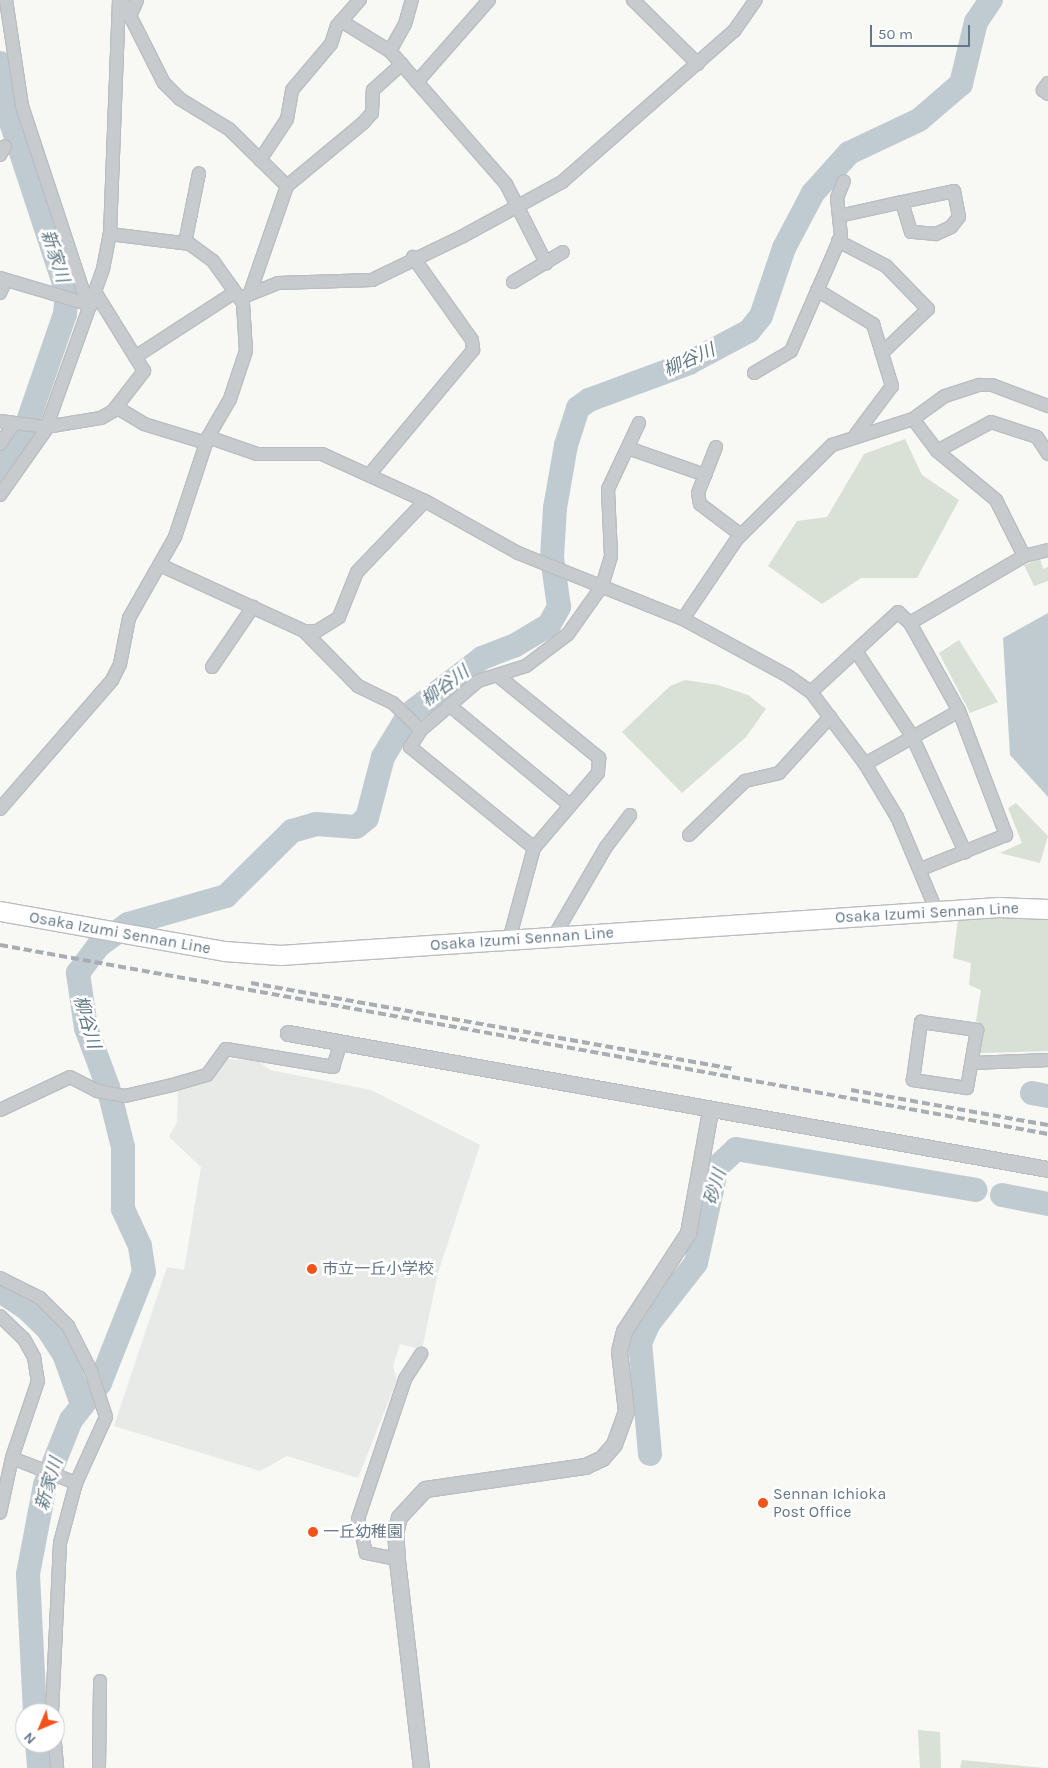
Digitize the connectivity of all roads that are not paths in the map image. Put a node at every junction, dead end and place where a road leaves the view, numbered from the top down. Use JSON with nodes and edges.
{"nodes":[{"id":1,"x":6,"y":0,"type":"edge"},
{"id":2,"x":121,"y":0,"type":"edge"},
{"id":3,"x":137,"y":0,"type":"edge"},
{"id":4,"x":360,"y":0,"type":"edge"},
{"id":5,"x":412,"y":0,"type":"edge"},
{"id":6,"x":489,"y":0,"type":"edge"},
{"id":7,"x":633,"y":0,"type":"edge"},
{"id":8,"x":756,"y":0,"type":"edge"},
{"id":9,"x":130,"y":16,"type":"junction"},
{"id":10,"x":341,"y":21,"type":"junction"},
{"id":11,"x":390,"y":51,"type":"junction"},
{"id":12,"x":402,"y":64,"type":"junction"},
{"id":13,"x":698,"y":64,"type":"junction"},
{"id":14,"x":417,"y":82,"type":"junction"},
{"id":15,"x":1048,"y":83,"type":"edge"},
{"id":16,"x":1048,"y":94,"type":"edge"},
{"id":17,"x":260,"y":160,"type":"junction"},
{"id":18,"x":199,"y":173,"type":"dead end"},
{"id":19,"x":844,"y":180,"type":"dead end"},
{"id":20,"x":286,"y":186,"type":"junction"},
{"id":21,"x":902,"y":202,"type":"junction"},
{"id":22,"x":518,"y":206,"type":"junction"},
{"id":23,"x":839,"y":216,"type":"junction"},
{"id":24,"x":110,"y":234,"type":"junction"},
{"id":25,"x":838,"y":241,"type":"junction"},
{"id":26,"x":184,"y":243,"type":"junction"},
{"id":27,"x":564,"y":252,"type":"dead end"},
{"id":28,"x":413,"y":258,"type":"junction"},
{"id":29,"x":546,"y":263,"type":"junction"},
{"id":30,"x":3,"y":279,"type":"edge"},
{"id":31,"x":513,"y":282,"type":"dead end"},
{"id":32,"x":817,"y":290,"type":"junction"},
{"id":33,"x":0,"y":292,"type":"edge"},
{"id":34,"x":242,"y":294,"type":"junction"},
{"id":35,"x":88,"y":301,"type":"junction"},
{"id":36,"x":882,"y":354,"type":"junction"},
{"id":37,"x":135,"y":357,"type":"junction"},
{"id":38,"x":754,"y":373,"type":"dead end"},
{"id":39,"x":1048,"y":406,"type":"edge"},
{"id":40,"x":116,"y":408,"type":"junction"},
{"id":41,"x":913,"y":419,"type":"junction"},
{"id":42,"x":0,"y":421,"type":"edge"},
{"id":43,"x":639,"y":423,"type":"dead end"},
{"id":44,"x":14,"y":424,"type":"junction"},
{"id":45,"x":41,"y":427,"type":"junction"},
{"id":46,"x":856,"y":434,"type":"junction"},
{"id":47,"x":207,"y":440,"type":"junction"},
{"id":48,"x":0,"y":444,"type":"edge"},
{"id":49,"x":716,"y":447,"type":"dead end"},
{"id":50,"x":628,"y":448,"type":"junction"},
{"id":51,"x":937,"y":451,"type":"junction"},
{"id":52,"x":1048,"y":454,"type":"edge"},
{"id":53,"x":369,"y":475,"type":"junction"},
{"id":54,"x":705,"y":475,"type":"junction"},
{"id":55,"x":0,"y":495,"type":"edge"},
{"id":56,"x":425,"y":501,"type":"junction"},
{"id":57,"x":741,"y":535,"type":"junction"},
{"id":58,"x":1048,"y":550,"type":"edge"},
{"id":59,"x":1024,"y":556,"type":"junction"},
{"id":60,"x":160,"y":565,"type":"junction"},
{"id":61,"x":602,"y":586,"type":"junction"},
{"id":62,"x":253,"y":607,"type":"junction"},
{"id":63,"x":683,"y":619,"type":"junction"},
{"id":64,"x":910,"y":624,"type":"junction"},
{"id":65,"x":304,"y":631,"type":"junction"},
{"id":66,"x":856,"y":651,"type":"junction"},
{"id":67,"x":212,"y":667,"type":"dead end"},
{"id":68,"x":497,"y":675,"type":"junction"},
{"id":69,"x":811,"y":692,"type":"junction"},
{"id":70,"x":449,"y":705,"type":"junction"},
{"id":71,"x":959,"y":711,"type":"junction"},
{"id":72,"x":830,"y":717,"type":"junction"},
{"id":73,"x":418,"y":727,"type":"junction"},
{"id":74,"x":912,"y":736,"type":"junction"},
{"id":75,"x":865,"y":764,"type":"junction"},
{"id":76,"x":570,"y":806,"type":"junction"},
{"id":77,"x":0,"y":809,"type":"edge"},
{"id":78,"x":630,"y":815,"type":"dead end"},
{"id":79,"x":689,"y":835,"type":"dead end"},
{"id":80,"x":534,"y":848,"type":"junction"},
{"id":81,"x":964,"y":852,"type":"junction"},
{"id":82,"x":922,"y":869,"type":"junction"},
{"id":83,"x":1048,"y":909,"type":"edge"},
{"id":84,"x":0,"y":911,"type":"edge"},
{"id":85,"x":937,"y":912,"type":"junction"},
{"id":86,"x":553,"y":938,"type":"junction"},
{"id":87,"x":509,"y":940,"type":"junction"},
{"id":88,"x":288,"y":1033,"type":"dead end"},
{"id":89,"x":341,"y":1043,"type":"junction"},
{"id":90,"x":1048,"y":1060,"type":"edge"},
{"id":91,"x":972,"y":1063,"type":"junction"},
{"id":92,"x":0,"y":1110,"type":"edge"},
{"id":93,"x":710,"y":1111,"type":"junction"},
{"id":94,"x":1048,"y":1169,"type":"edge"},
{"id":95,"x":0,"y":1278,"type":"edge"},
{"id":96,"x":0,"y":1316,"type":"edge"},
{"id":97,"x":421,"y":1354,"type":"dead end"},
{"id":98,"x":12,"y":1458,"type":"junction"},
{"id":99,"x":76,"y":1483,"type":"junction"},
{"id":100,"x":0,"y":1512,"type":"edge"},
{"id":101,"x":397,"y":1559,"type":"junction"},
{"id":102,"x":100,"y":1681,"type":"dead end"},
{"id":103,"x":52,"y":1703,"type":"edge"},
{"id":104,"x":56,"y":1753,"type":"edge"},
{"id":105,"x":58,"y":1768,"type":"edge"},
{"id":106,"x":99,"y":1768,"type":"edge"},
{"id":107,"x":421,"y":1768,"type":"edge"}],
"edges":[{"from":1,"to":35,"type":"street"},
{"from":2,"to":9,"type":"street"},
{"from":2,"to":24,"type":"street"},
{"from":3,"to":9,"type":"street"},
{"from":4,"to":10,"type":"street"},
{"from":5,"to":11,"type":"street"},
{"from":6,"to":14,"type":"street"},
{"from":7,"to":13,"type":"street"},
{"from":8,"to":13,"type":"street"},
{"from":9,"to":17,"type":"street"},
{"from":10,"to":11,"type":"street"},
{"from":10,"to":17,"type":"street"},
{"from":11,"to":12,"type":"street"},
{"from":12,"to":14,"type":"street"},
{"from":12,"to":20,"type":"street"},
{"from":13,"to":22,"type":"street"},
{"from":14,"to":22,"type":"street"},
{"from":15,"to":16,"type":"street"},
{"from":17,"to":20,"type":"street"},
{"from":18,"to":26,"type":"street"},
{"from":19,"to":23,"type":"street"},
{"from":20,"to":34,"type":"street"},
{"from":21,"to":21,"type":"street"},
{"from":21,"to":23,"type":"street"},
{"from":22,"to":28,"type":"street"},
{"from":22,"to":29,"type":"street"},
{"from":23,"to":25,"type":"street"},
{"from":24,"to":26,"type":"street"},
{"from":24,"to":35,"type":"street"},
{"from":25,"to":32,"type":"street"},
{"from":25,"to":36,"type":"street"},
{"from":26,"to":34,"type":"street"},
{"from":27,"to":29,"type":"street"},
{"from":28,"to":34,"type":"street"},
{"from":28,"to":53,"type":"street"},
{"from":29,"to":31,"type":"street"},
{"from":30,"to":33,"type":"street"},
{"from":30,"to":35,"type":"street"},
{"from":32,"to":36,"type":"street"},
{"from":32,"to":38,"type":"street"},
{"from":34,"to":37,"type":"street"},
{"from":34,"to":47,"type":"street"},
{"from":35,"to":37,"type":"street"},
{"from":35,"to":45,"type":"street"},
{"from":36,"to":46,"type":"street"},
{"from":37,"to":40,"type":"street"},
{"from":39,"to":41,"type":"street"},
{"from":40,"to":45,"type":"street"},
{"from":40,"to":47,"type":"street"},
{"from":41,"to":46,"type":"street"},
{"from":41,"to":51,"type":"street"},
{"from":42,"to":44,"type":"street"},
{"from":43,"to":50,"type":"street"},
{"from":44,"to":45,"type":"street"},
{"from":44,"to":48,"type":"street"},
{"from":45,"to":55,"type":"street"},
{"from":46,"to":57,"type":"street"},
{"from":47,"to":53,"type":"street"},
{"from":47,"to":60,"type":"street"},
{"from":49,"to":54,"type":"street"},
{"from":50,"to":54,"type":"street"},
{"from":50,"to":61,"type":"street"},
{"from":51,"to":52,"type":"street"},
{"from":51,"to":59,"type":"street"},
{"from":53,"to":56,"type":"street"},
{"from":54,"to":57,"type":"street"},
{"from":56,"to":61,"type":"street"},
{"from":56,"to":65,"type":"street"},
{"from":57,"to":63,"type":"street"},
{"from":58,"to":59,"type":"street"},
{"from":59,"to":64,"type":"street"},
{"from":60,"to":62,"type":"street"},
{"from":60,"to":77,"type":"street"},
{"from":61,"to":63,"type":"street"},
{"from":61,"to":68,"type":"street"},
{"from":62,"to":65,"type":"street"},
{"from":62,"to":67,"type":"street"},
{"from":63,"to":69,"type":"street"},
{"from":64,"to":66,"type":"street"},
{"from":64,"to":71,"type":"street"},
{"from":65,"to":73,"type":"street"},
{"from":66,"to":69,"type":"street"},
{"from":66,"to":74,"type":"street"},
{"from":68,"to":70,"type":"street"},
{"from":68,"to":76,"type":"street"},
{"from":69,"to":72,"type":"street"},
{"from":70,"to":73,"type":"street"},
{"from":70,"to":76,"type":"street"},
{"from":71,"to":74,"type":"street"},
{"from":71,"to":81,"type":"street"},
{"from":72,"to":75,"type":"street"},
{"from":72,"to":79,"type":"street"},
{"from":73,"to":80,"type":"street"},
{"from":74,"to":75,"type":"street"},
{"from":74,"to":81,"type":"street"},
{"from":75,"to":82,"type":"street"},
{"from":76,"to":80,"type":"street"},
{"from":78,"to":86,"type":"street"},
{"from":80,"to":87,"type":"street"},
{"from":81,"to":82,"type":"street"},
{"from":82,"to":85,"type":"street"},
{"from":83,"to":85,"type":"main road","name":"Osaka Izumi Sennan Line"},
{"from":84,"to":87,"type":"main road","name":"Osaka Izumi Sennan Line"},
{"from":85,"to":86,"type":"main road","name":"Osaka Izumi Sennan Line"},
{"from":86,"to":87,"type":"main road","name":"Osaka Izumi Sennan Line"},
{"from":88,"to":89,"type":"street"},
{"from":89,"to":92,"type":"street"},
{"from":89,"to":93,"type":"street"},
{"from":90,"to":91,"type":"street"},
{"from":91,"to":91,"type":"street"},
{"from":93,"to":94,"type":"street"},
{"from":93,"to":101,"type":"street"},
{"from":95,"to":99,"type":"street"},
{"from":96,"to":98,"type":"street"},
{"from":97,"to":101,"type":"street"},
{"from":98,"to":99,"type":"street"},
{"from":98,"to":100,"type":"street"},
{"from":99,"to":103,"type":"street"},
{"from":101,"to":107,"type":"street"},
{"from":102,"to":106,"type":"street"},
{"from":104,"to":105,"type":"street"}]}
